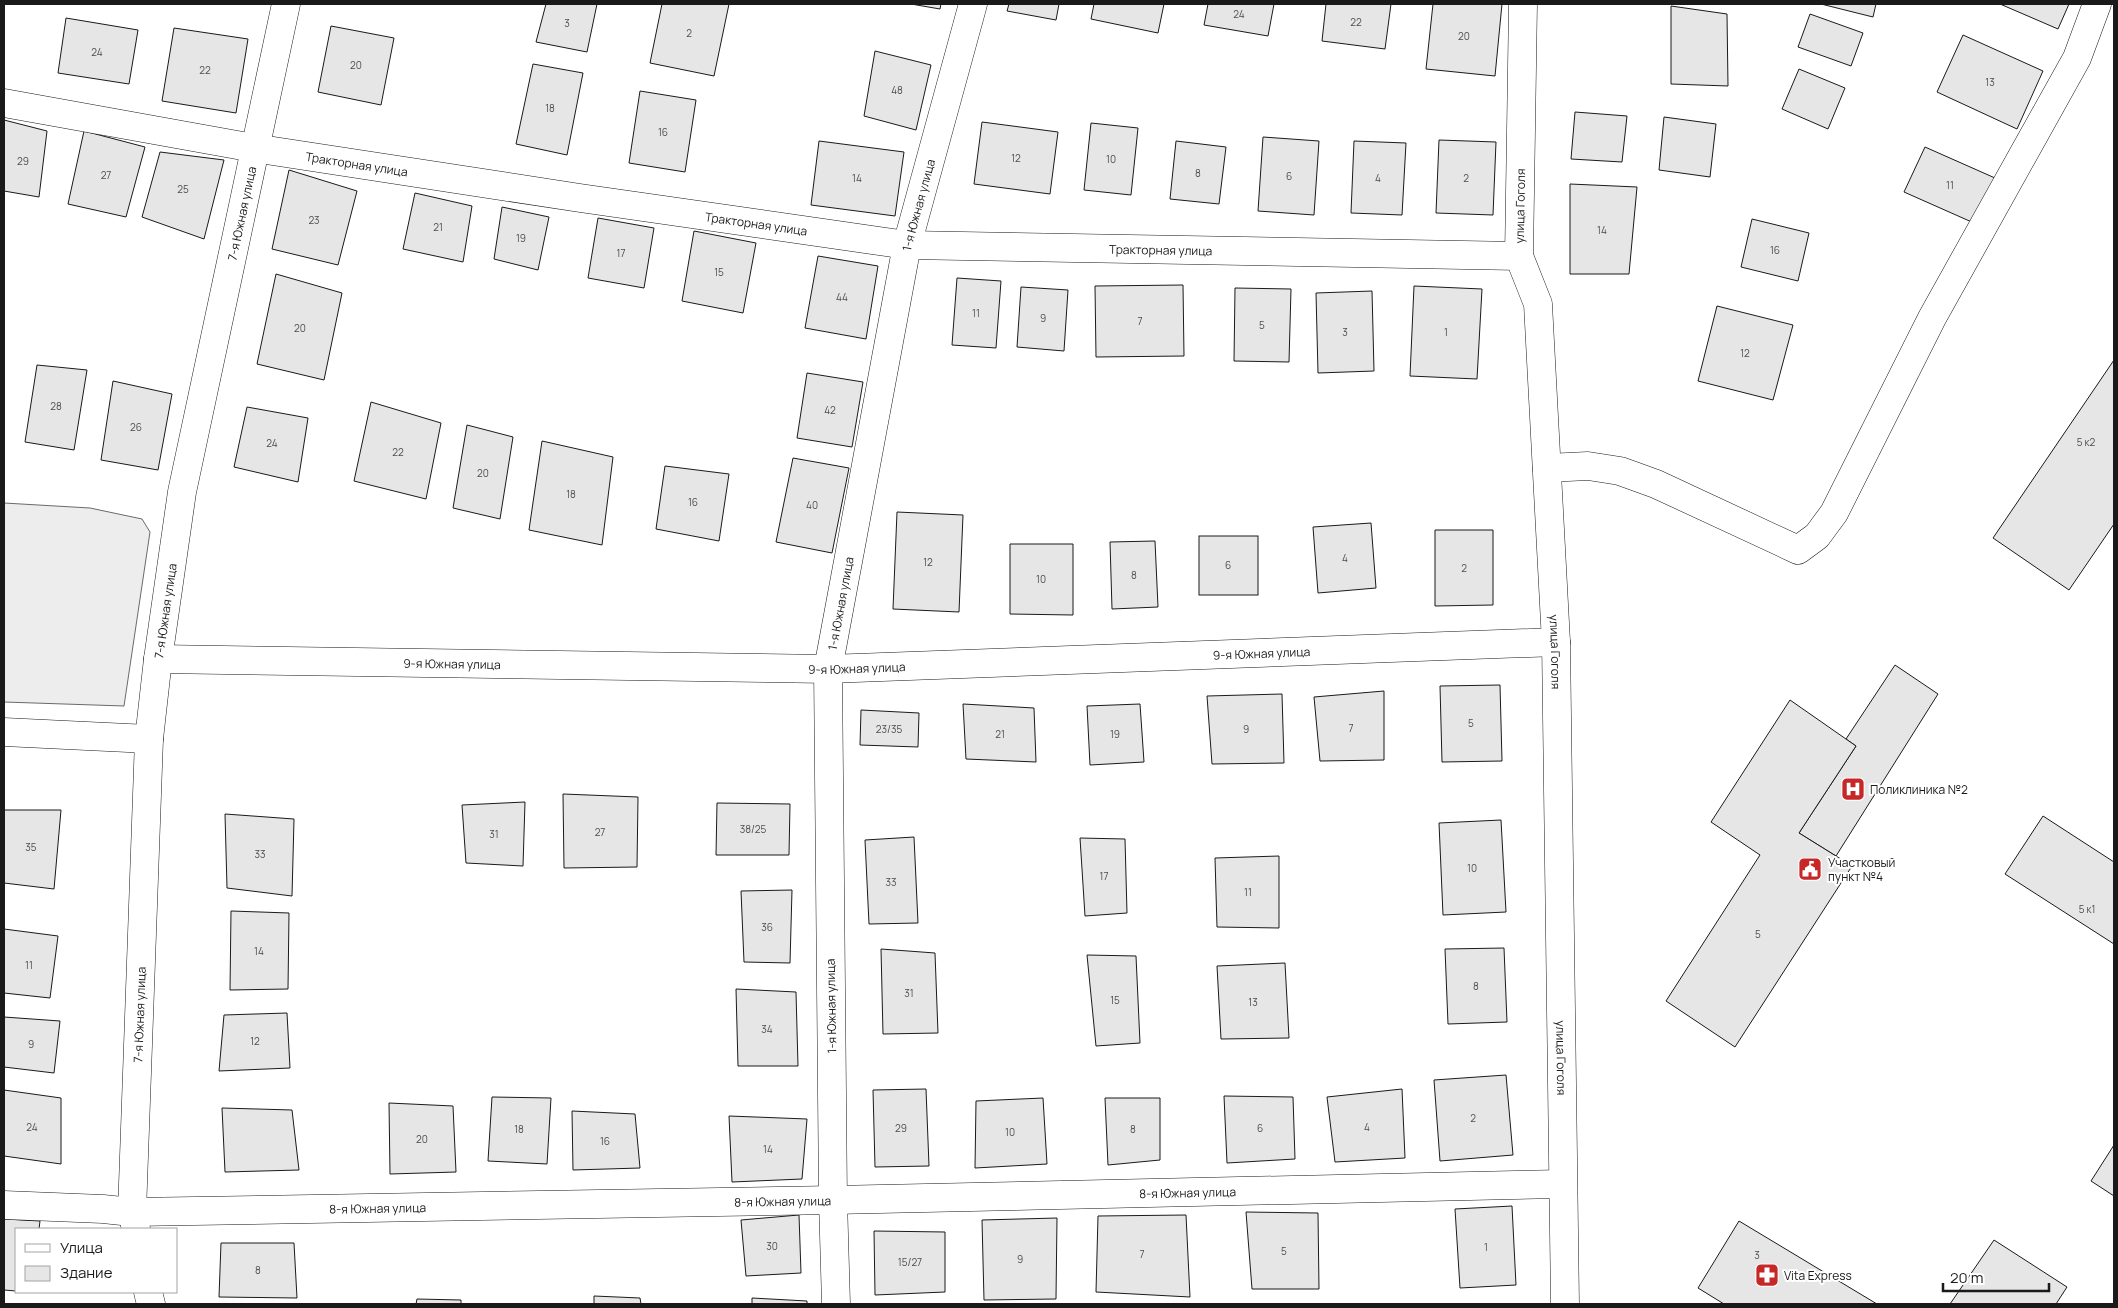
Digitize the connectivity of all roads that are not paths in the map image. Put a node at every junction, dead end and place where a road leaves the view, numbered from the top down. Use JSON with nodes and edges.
{"nodes":[{"id":1,"x":286,"y":4,"type":"edge"},
{"id":2,"x":973,"y":4,"type":"edge"},
{"id":3,"x":1523,"y":4,"type":"edge"},
{"id":4,"x":2097,"y":4,"type":"edge"},
{"id":5,"x":4,"y":104,"type":"edge"},
{"id":6,"x":254,"y":148,"type":"junction"},
{"id":7,"x":907,"y":245,"type":"junction"},
{"id":8,"x":1519,"y":256,"type":"junction"},
{"id":9,"x":1547,"y":468,"type":"junction"},
{"id":10,"x":1556,"y":642,"type":"junction"},
{"id":11,"x":158,"y":659,"type":"junction"},
{"id":12,"x":828,"y":670,"type":"junction"},
{"id":13,"x":4,"y":732,"type":"edge"},
{"id":14,"x":149,"y":739,"type":"junction"},
{"id":15,"x":1562,"y":1184,"type":"junction"},
{"id":16,"x":833,"y":1200,"type":"junction"},
{"id":17,"x":4,"y":1205,"type":"edge"},
{"id":18,"x":134,"y":1220,"type":"edge"},
{"id":19,"x":836,"y":1304,"type":"edge"},
{"id":20,"x":1565,"y":1304,"type":"edge"}],
"edges":[{"from":1,"to":6,"type":"street","name":"7-я Южная улица"},
{"from":2,"to":7,"type":"street","name":"1-я Южная улица"},
{"from":3,"to":8,"type":"street","name":"улица Гоголя"},
{"from":4,"to":9,"type":"street"},
{"from":5,"to":6,"type":"street","name":"Тракторная улица"},
{"from":6,"to":7,"type":"street","name":"Тракторная улица"},
{"from":6,"to":11,"type":"street","name":"7-я Южная улица"},
{"from":7,"to":8,"type":"street","name":"Тракторная улица"},
{"from":7,"to":12,"type":"street","name":"1-я Южная улица"},
{"from":8,"to":9,"type":"street","name":"улица Гоголя"},
{"from":9,"to":10,"type":"street","name":"улица Гоголя"},
{"from":10,"to":12,"type":"street","name":"9-я Южная улица"},
{"from":10,"to":15,"type":"street","name":"улица Гоголя"},
{"from":11,"to":12,"type":"street","name":"9-я Южная улица"},
{"from":11,"to":14,"type":"street","name":"7-я Южная улица"},
{"from":12,"to":16,"type":"street","name":"1-я Южная улица"},
{"from":13,"to":14,"type":"street"},
{"from":14,"to":18,"type":"street","name":"7-я Южная улица"},
{"from":15,"to":16,"type":"street","name":"8-я Южная улица"},
{"from":15,"to":20,"type":"street","name":"улица Гоголя"},
{"from":16,"to":18,"type":"street","name":"8-я Южная улица"},
{"from":16,"to":19,"type":"street","name":"1-я Южная улица"},
{"from":17,"to":18,"type":"street","name":"8-я Южная улица"}]}
